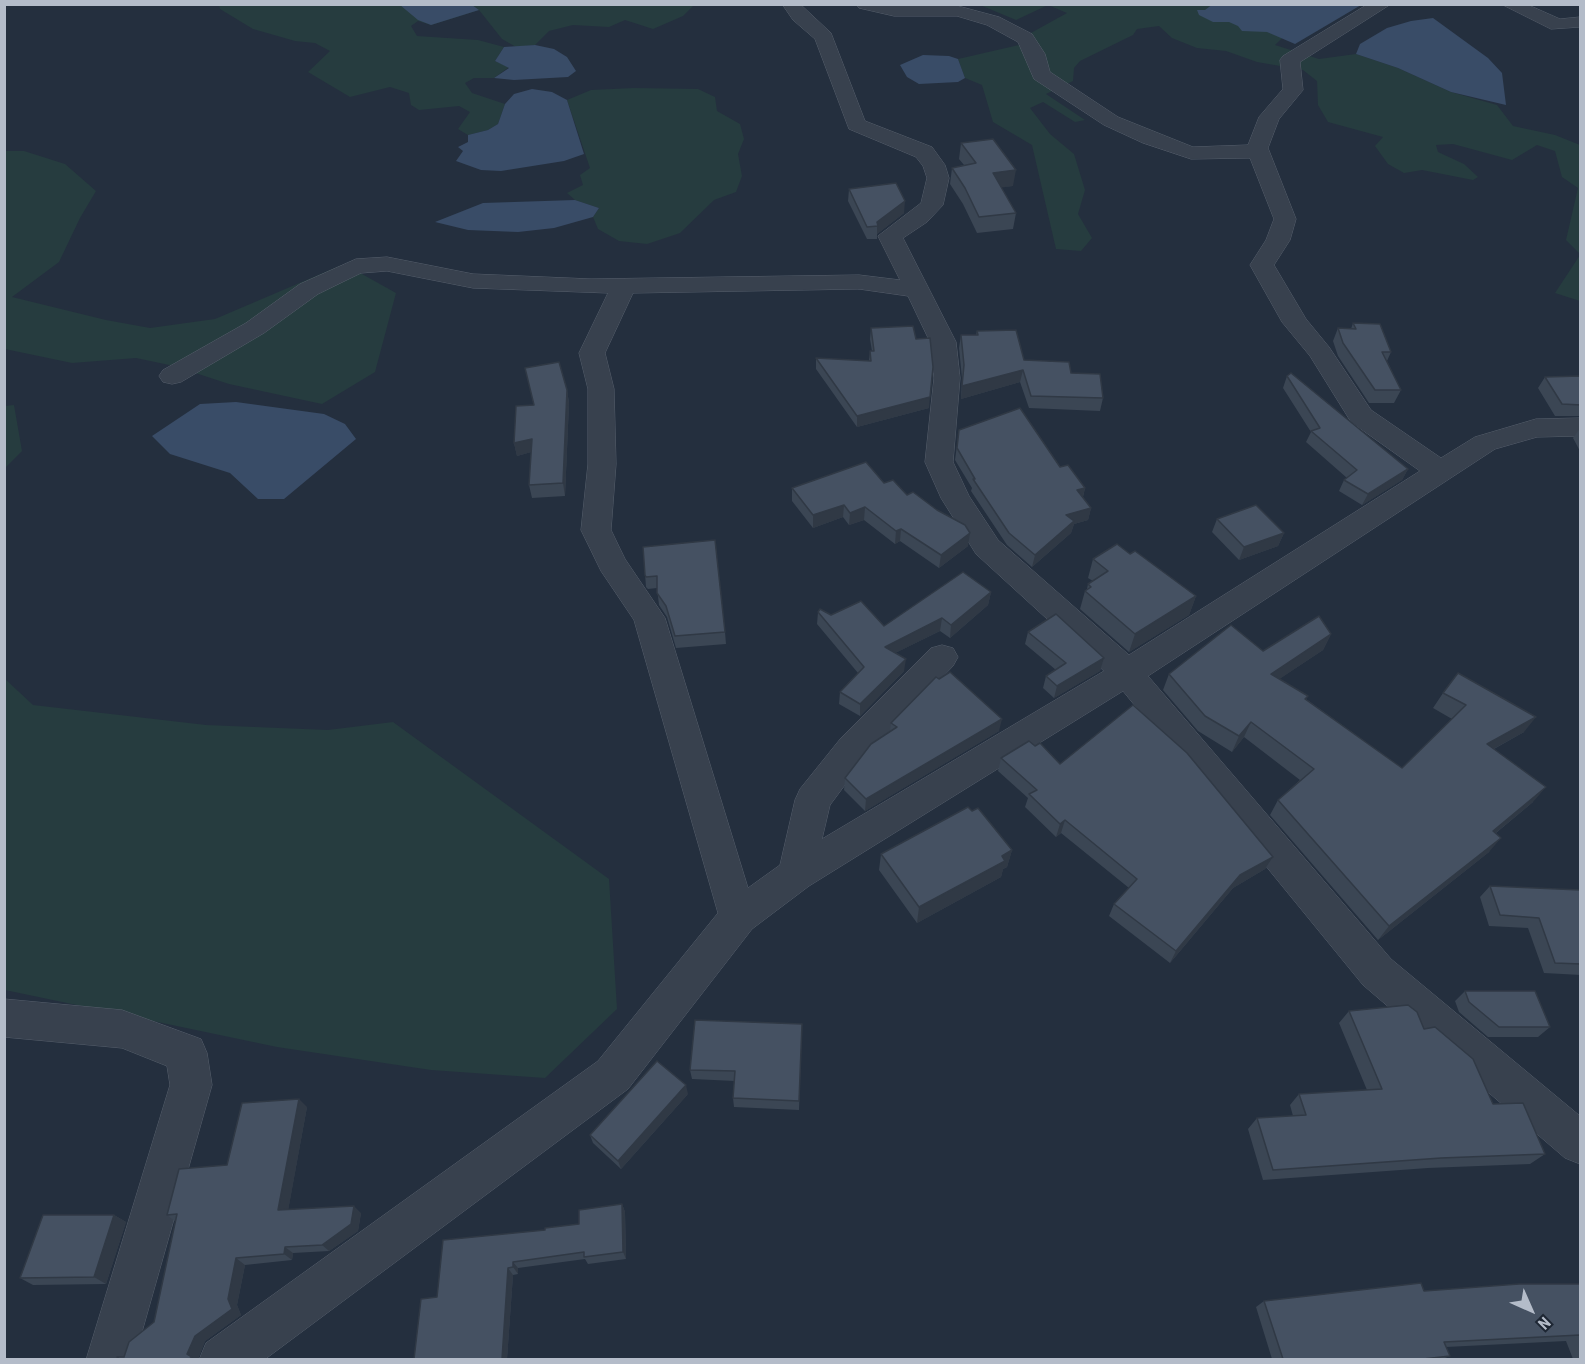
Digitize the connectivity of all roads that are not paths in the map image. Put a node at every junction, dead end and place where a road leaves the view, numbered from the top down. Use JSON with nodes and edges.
{"nodes":[{"id":1,"x":791,"y":4,"type":"edge"},
{"id":2,"x":866,"y":4,"type":"edge"},
{"id":3,"x":1382,"y":4,"type":"edge"},
{"id":4,"x":1510,"y":4,"type":"edge"},
{"id":5,"x":1581,"y":22,"type":"edge"},
{"id":6,"x":1259,"y":151,"type":"junction"},
{"id":7,"x":624,"y":285,"type":"junction"},
{"id":8,"x":919,"y":290,"type":"junction"},
{"id":9,"x":172,"y":376,"type":"dead end"},
{"id":10,"x":1581,"y":427,"type":"edge"},
{"id":11,"x":1439,"y":471,"type":"junction"},
{"id":12,"x":942,"y":657,"type":"dead end"},
{"id":13,"x":1127,"y":672,"type":"junction"},
{"id":14,"x":796,"y":874,"type":"junction"},
{"id":15,"x":738,"y":917,"type":"junction"},
{"id":16,"x":4,"y":1018,"type":"edge"},
{"id":17,"x":1581,"y":1143,"type":"edge"},
{"id":18,"x":110,"y":1359,"type":"edge"},
{"id":19,"x":223,"y":1359,"type":"edge"}],
"edges":[{"from":1,"to":8,"type":"street"},
{"from":2,"to":6,"type":"street"},
{"from":3,"to":6,"type":"street"},
{"from":4,"to":5,"type":"street"},
{"from":6,"to":11,"type":"street"},
{"from":7,"to":8,"type":"street"},
{"from":7,"to":9,"type":"street"},
{"from":7,"to":15,"type":"street"},
{"from":8,"to":13,"type":"street"},
{"from":10,"to":11,"type":"street"},
{"from":11,"to":13,"type":"street"},
{"from":12,"to":14,"type":"street"},
{"from":13,"to":14,"type":"street"},
{"from":13,"to":17,"type":"street"},
{"from":14,"to":15,"type":"street"},
{"from":15,"to":19,"type":"street"},
{"from":16,"to":18,"type":"street"}]}
